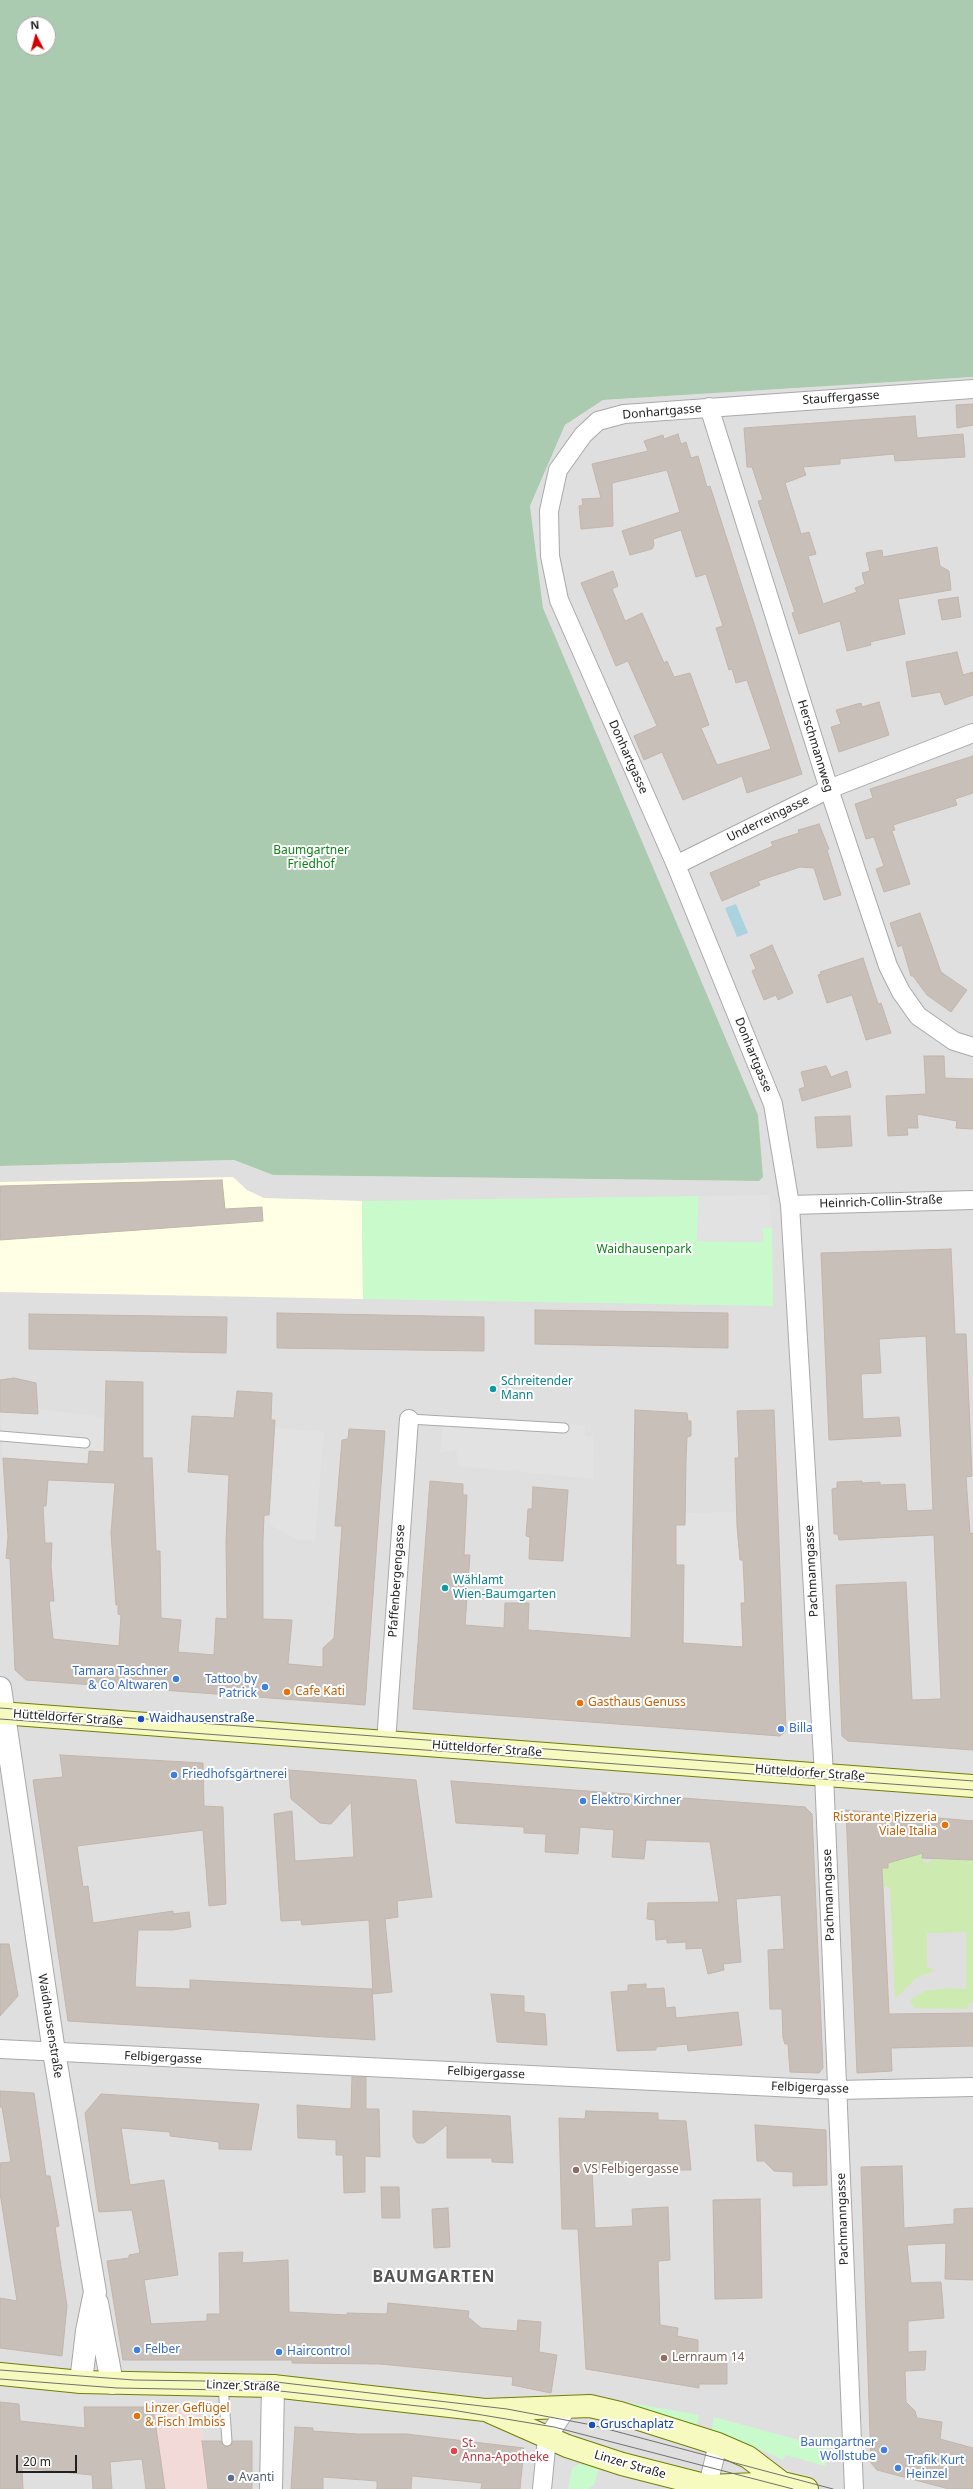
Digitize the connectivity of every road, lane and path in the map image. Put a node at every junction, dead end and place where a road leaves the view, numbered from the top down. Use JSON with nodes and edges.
{"nodes":[{"id":1,"x":973,"y":389,"type":"edge"},
{"id":2,"x":709,"y":407,"type":"junction"},
{"id":3,"x":973,"y":733,"type":"edge"},
{"id":4,"x":829,"y":789,"type":"junction"},
{"id":5,"x":676,"y":864,"type":"junction"},
{"id":6,"x":973,"y":1047,"type":"edge"},
{"id":7,"x":973,"y":1200,"type":"edge"},
{"id":8,"x":790,"y":1205,"type":"junction"},
{"id":9,"x":409,"y":1419,"type":"joint"},
{"id":10,"x":564,"y":1428,"type":"dead end"},
{"id":11,"x":0,"y":1436,"type":"edge"},
{"id":12,"x":85,"y":1443,"type":"dead end"},
{"id":13,"x":0,"y":1688,"type":"edge"},
{"id":14,"x":1,"y":1713,"type":"edge"},
{"id":15,"x":386,"y":1742,"type":"junction"},
{"id":16,"x":824,"y":1774,"type":"junction"},
{"id":17,"x":973,"y":1786,"type":"edge"},
{"id":18,"x":0,"y":2049,"type":"edge"},
{"id":19,"x":54,"y":2052,"type":"junction"},
{"id":20,"x":973,"y":2088,"type":"edge"},
{"id":21,"x":837,"y":2090,"type":"junction"},
{"id":22,"x":95,"y":2292,"type":"junction"},
{"id":23,"x":0,"y":2374,"type":"edge"},
{"id":24,"x":81,"y":2382,"type":"junction"},
{"id":25,"x":112,"y":2383,"type":"junction"},
{"id":26,"x":223,"y":2385,"type":"junction"},
{"id":27,"x":273,"y":2386,"type":"junction"},
{"id":28,"x":567,"y":2408,"type":"junction"},
{"id":29,"x":485,"y":2410,"type":"junction"},
{"id":30,"x":547,"y":2438,"type":"junction"},
{"id":31,"x":226,"y":2441,"type":"dead end"},
{"id":32,"x":718,"y":2444,"type":"junction"},
{"id":33,"x":782,"y":2482,"type":"junction"},
{"id":34,"x":707,"y":2487,"type":"edge"},
{"id":35,"x":270,"y":2489,"type":"edge"},
{"id":36,"x":542,"y":2489,"type":"edge"},
{"id":37,"x":807,"y":2489,"type":"edge"},
{"id":38,"x":854,"y":2489,"type":"edge"}],
"edges":[{"from":1,"to":2,"type":"street","name":"Stauffergasse"},
{"from":2,"to":4,"type":"street","name":"Herschmannweg"},
{"from":2,"to":5,"type":"street","name":"Donhartgasse"},
{"from":3,"to":4,"type":"street","name":"Underreingasse"},
{"from":4,"to":5,"type":"street","name":"Underreingasse"},
{"from":4,"to":6,"type":"street","name":"Herschmannweg"},
{"from":5,"to":8,"type":"street","name":"Donhartgasse"},
{"from":7,"to":8,"type":"street","name":"Heinrich-Collin-Straße"},
{"from":8,"to":16,"type":"street","name":"Pachmanngasse"},
{"from":9,"to":10,"type":"lane"},
{"from":9,"to":15,"type":"street","name":"Pfaffenbergengasse"},
{"from":11,"to":12,"type":"lane"},
{"from":13,"to":14,"type":"street","name":"Waidhausenstraße"},
{"from":14,"to":15,"type":"main road","name":"Hütteldorfer Straße"},
{"from":14,"to":19,"type":"street","name":"Waidhausenstraße"},
{"from":15,"to":16,"type":"main road","name":"Hütteldorfer Straße"},
{"from":16,"to":17,"type":"main road","name":"Hütteldorfer Straße"},
{"from":16,"to":21,"type":"street","name":"Pachmanngasse"},
{"from":18,"to":19,"type":"street","name":"Felbigergasse"},
{"from":19,"to":21,"type":"street","name":"Felbigergasse"},
{"from":19,"to":22,"type":"street","name":"Waidhausenstraße"},
{"from":20,"to":21,"type":"street","name":"Felbigergasse"},
{"from":21,"to":38,"type":"street","name":"Pachmanngasse"},
{"from":22,"to":24,"type":"street","name":"Waidhausenstraße"},
{"from":22,"to":25,"type":"street","name":"Waidhausenstraße"},
{"from":23,"to":24,"type":"main road","name":"Linzer Straße"},
{"from":24,"to":25,"type":"main road","name":"Linzer Straße"},
{"from":25,"to":26,"type":"main road","name":"Linzer Straße"},
{"from":26,"to":27,"type":"main road","name":"Linzer Straße"},
{"from":26,"to":31,"type":"lane"},
{"from":27,"to":29,"type":"main road","name":"Linzer Straße"},
{"from":27,"to":35,"type":"street"},
{"from":28,"to":29,"type":"main road","name":"Linzer Straße"},
{"from":28,"to":30,"type":"street"},
{"from":28,"to":32,"type":"main road","name":"Linzer Straße"},
{"from":29,"to":30,"type":"main road","name":"Linzer Straße"},
{"from":30,"to":34,"type":"main road","name":"Linzer Straße"},
{"from":30,"to":36,"type":"street"},
{"from":32,"to":33,"type":"main road","name":"Linzer Straße"},
{"from":32,"to":34,"type":"street"},
{"from":33,"to":34,"type":"main road","name":"Linzer Straße"},
{"from":33,"to":37,"type":"main road","name":"Linzer Straße"}]}
